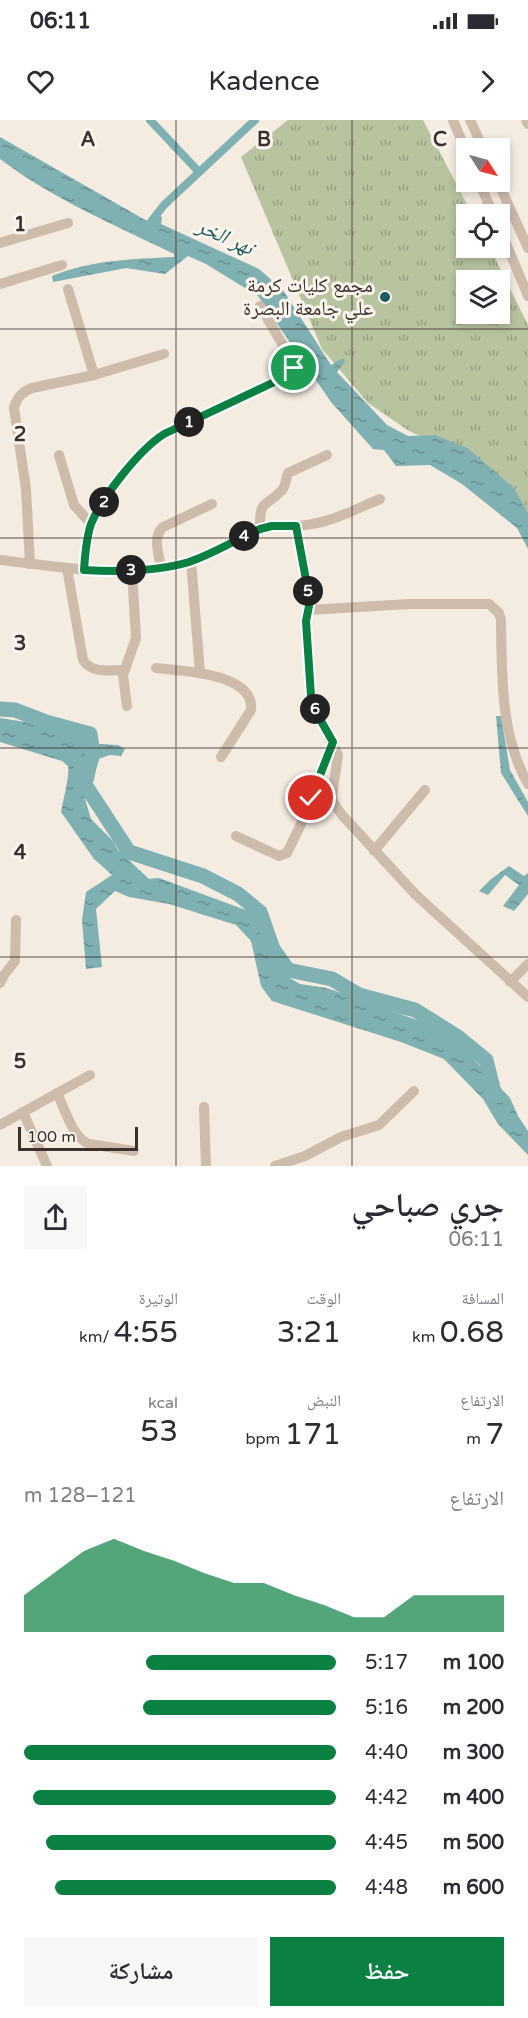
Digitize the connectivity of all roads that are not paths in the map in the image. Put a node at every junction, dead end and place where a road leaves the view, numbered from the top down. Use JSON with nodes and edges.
{"nodes":[{"id":1,"x":471,"y":122,"type":"edge"},
{"id":2,"x":455,"y":125,"type":"edge"},
{"id":3,"x":478,"y":138,"type":"edge"},
{"id":4,"x":503,"y":192,"type":"edge"},
{"id":5,"x":68,"y":223,"type":"dead end"},
{"id":6,"x":0,"y":243,"type":"edge"},
{"id":7,"x":528,"y":248,"type":"edge"},
{"id":8,"x":510,"y":253,"type":"edge"},
{"id":9,"x":62,"y":265,"type":"dead end"},
{"id":10,"x":0,"y":284,"type":"edge"},
{"id":11,"x":68,"y":289,"type":"dead end"},
{"id":12,"x":528,"y":296,"type":"edge"},
{"id":13,"x":260,"y":306,"type":"dead end"},
{"id":14,"x":164,"y":354,"type":"dead end"},
{"id":15,"x":94,"y":375,"type":"junction"},
{"id":16,"x":59,"y":455,"type":"dead end"},
{"id":17,"x":327,"y":455,"type":"dead end"},
{"id":18,"x":380,"y":499,"type":"dead end"},
{"id":19,"x":212,"y":504,"type":"dead end"},
{"id":20,"x":92,"y":524,"type":"junction"},
{"id":21,"x":296,"y":526,"type":"junction"},
{"id":22,"x":260,"y":529,"type":"junction"},
{"id":23,"x":0,"y":560,"type":"edge"},
{"id":24,"x":191,"y":561,"type":"junction"},
{"id":25,"x":30,"y":564,"type":"junction"},
{"id":26,"x":67,"y":568,"type":"junction"},
{"id":27,"x":161,"y":568,"type":"junction"},
{"id":28,"x":84,"y":570,"type":"junction"},
{"id":29,"x":132,"y":570,"type":"junction"},
{"id":30,"x":309,"y":610,"type":"junction"},
{"id":31,"x":156,"y":668,"type":"dead end"},
{"id":32,"x":124,"y":670,"type":"junction"},
{"id":33,"x":200,"y":673,"type":"junction"},
{"id":34,"x":127,"y":706,"type":"dead end"},
{"id":35,"x":333,"y":742,"type":"junction"},
{"id":36,"x":221,"y":756,"type":"dead end"},
{"id":37,"x":528,"y":784,"type":"edge"},
{"id":38,"x":425,"y":790,"type":"dead end"},
{"id":39,"x":236,"y":836,"type":"dead end"},
{"id":40,"x":374,"y":851,"type":"junction"},
{"id":41,"x":16,"y":920,"type":"dead end"},
{"id":42,"x":528,"y":964,"type":"edge"},
{"id":43,"x":510,"y":981,"type":"junction"},
{"id":44,"x":0,"y":983,"type":"edge"},
{"id":45,"x":528,"y":997,"type":"edge"},
{"id":46,"x":90,"y":1075,"type":"dead end"},
{"id":47,"x":414,"y":1091,"type":"dead end"},
{"id":48,"x":57,"y":1093,"type":"junction"},
{"id":49,"x":204,"y":1107,"type":"dead end"},
{"id":50,"x":23,"y":1112,"type":"junction"},
{"id":51,"x":0,"y":1125,"type":"edge"},
{"id":52,"x":134,"y":1151,"type":"dead end"},
{"id":53,"x":47,"y":1166,"type":"edge"},
{"id":54,"x":206,"y":1166,"type":"edge"},
{"id":55,"x":275,"y":1166,"type":"edge"}],
"edges":[{"from":1,"to":2,"type":"street"},
{"from":1,"to":3,"type":"street"},
{"from":4,"to":7,"type":"street"},
{"from":5,"to":6,"type":"street"},
{"from":8,"to":12,"type":"street"},
{"from":9,"to":10,"type":"street"},
{"from":11,"to":15,"type":"street"},
{"from":13,"to":20,"type":"street"},
{"from":14,"to":15,"type":"street"},
{"from":15,"to":25,"type":"street"},
{"from":16,"to":20,"type":"street"},
{"from":17,"to":22,"type":"street"},
{"from":18,"to":21,"type":"street"},
{"from":19,"to":27,"type":"street"},
{"from":20,"to":28,"type":"street"},
{"from":21,"to":22,"type":"street"},
{"from":21,"to":30,"type":"street"},
{"from":22,"to":24,"type":"street"},
{"from":23,"to":25,"type":"street"},
{"from":24,"to":27,"type":"street"},
{"from":24,"to":33,"type":"street"},
{"from":25,"to":26,"type":"street"},
{"from":26,"to":28,"type":"street"},
{"from":26,"to":32,"type":"street"},
{"from":27,"to":29,"type":"street"},
{"from":28,"to":29,"type":"street"},
{"from":29,"to":32,"type":"street"},
{"from":30,"to":35,"type":"street"},
{"from":30,"to":37,"type":"street"},
{"from":31,"to":33,"type":"street"},
{"from":32,"to":34,"type":"street"},
{"from":33,"to":36,"type":"street"},
{"from":35,"to":39,"type":"street"},
{"from":35,"to":40,"type":"street"},
{"from":38,"to":40,"type":"street"},
{"from":40,"to":43,"type":"street"},
{"from":41,"to":44,"type":"street"},
{"from":42,"to":43,"type":"street"},
{"from":43,"to":45,"type":"street"},
{"from":46,"to":48,"type":"street"},
{"from":47,"to":55,"type":"street"},
{"from":48,"to":50,"type":"street"},
{"from":48,"to":52,"type":"street"},
{"from":49,"to":54,"type":"street"},
{"from":50,"to":51,"type":"street"},
{"from":50,"to":53,"type":"street"}]}
